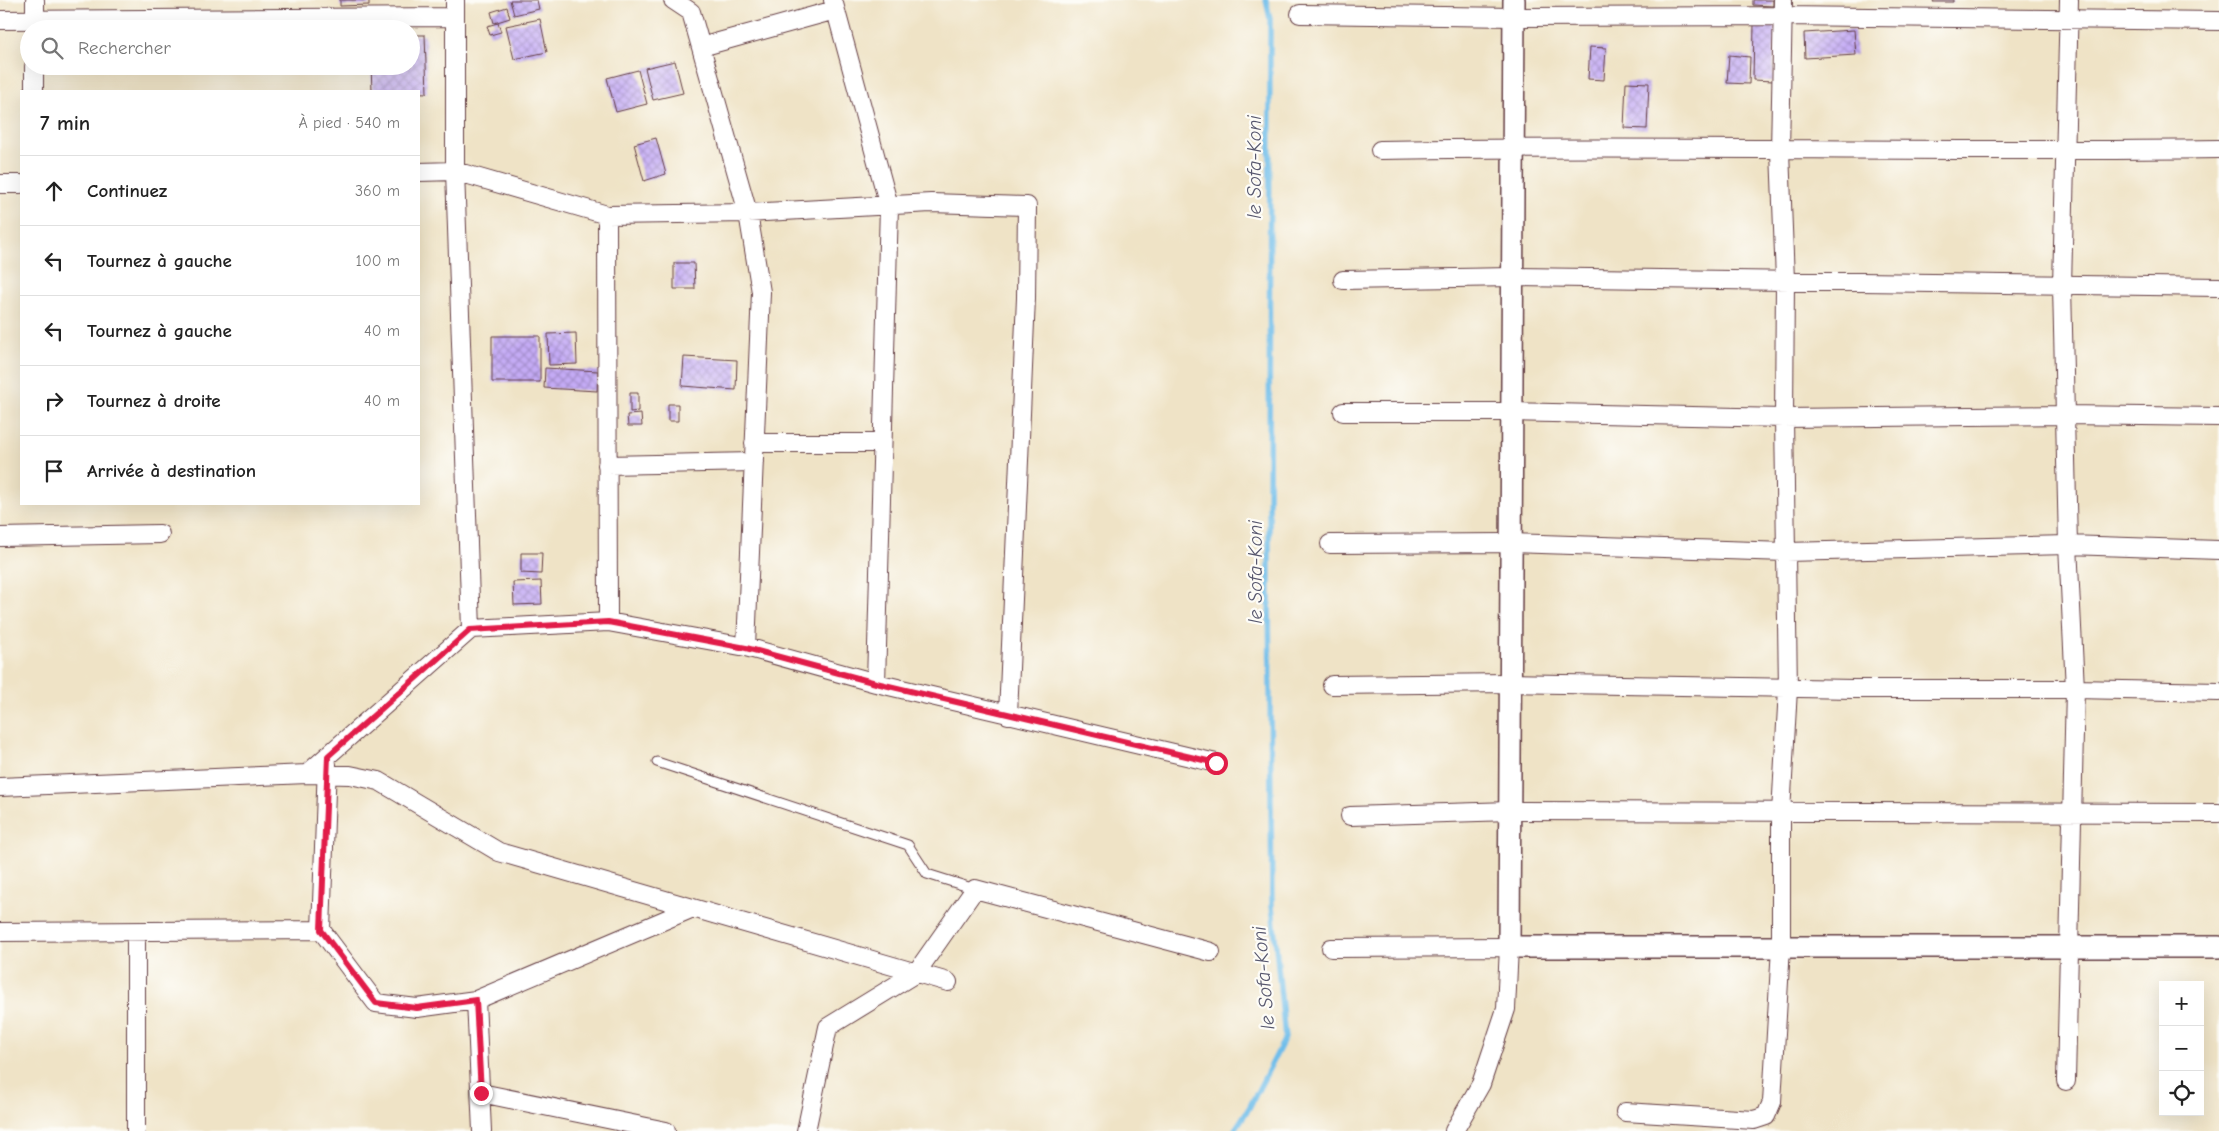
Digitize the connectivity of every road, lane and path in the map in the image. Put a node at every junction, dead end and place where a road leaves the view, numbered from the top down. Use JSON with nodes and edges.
{"nodes":[{"id":1,"x":36,"y":0,"type":"edge"},
{"id":2,"x":673,"y":0,"type":"edge"},
{"id":3,"x":2069,"y":0,"type":"edge"},
{"id":4,"x":834,"y":5,"type":"edge"},
{"id":5,"x":1783,"y":8,"type":"edge"},
{"id":6,"x":455,"y":9,"type":"edge"},
{"id":7,"x":1514,"y":9,"type":"edge"},
{"id":8,"x":1300,"y":14,"type":"dead end"},
{"id":9,"x":0,"y":20,"type":"edge"},
{"id":10,"x":35,"y":20,"type":"edge"},
{"id":11,"x":147,"y":20,"type":"edge"},
{"id":12,"x":2069,"y":20,"type":"junction"},
{"id":13,"x":2219,"y":21,"type":"edge"},
{"id":14,"x":20,"y":22,"type":"edge"},
{"id":15,"x":701,"y":47,"type":"junction"},
{"id":16,"x":34,"y":75,"type":"edge"},
{"id":17,"x":34,"y":90,"type":"edge"},
{"id":18,"x":1514,"y":148,"type":"junction"},
{"id":19,"x":2219,"y":149,"type":"edge"},
{"id":20,"x":1380,"y":150,"type":"dead end"},
{"id":21,"x":1780,"y":151,"type":"junction"},
{"id":22,"x":2066,"y":152,"type":"junction"},
{"id":23,"x":455,"y":171,"type":"junction"},
{"id":24,"x":420,"y":172,"type":"edge"},
{"id":25,"x":0,"y":184,"type":"edge"},
{"id":26,"x":20,"y":184,"type":"edge"},
{"id":27,"x":889,"y":206,"type":"junction"},
{"id":28,"x":748,"y":213,"type":"junction"},
{"id":29,"x":607,"y":215,"type":"junction"},
{"id":30,"x":1512,"y":277,"type":"junction"},
{"id":31,"x":1343,"y":280,"type":"dead end"},
{"id":32,"x":1785,"y":280,"type":"junction"},
{"id":33,"x":2062,"y":286,"type":"junction"},
{"id":34,"x":2219,"y":287,"type":"edge"},
{"id":35,"x":1343,"y":412,"type":"dead end"},
{"id":36,"x":1511,"y":412,"type":"junction"},
{"id":37,"x":2065,"y":415,"type":"junction"},
{"id":38,"x":2219,"y":417,"type":"edge"},
{"id":39,"x":1784,"y":418,"type":"junction"},
{"id":40,"x":754,"y":443,"type":"junction"},
{"id":41,"x":882,"y":443,"type":"junction"},
{"id":42,"x":754,"y":462,"type":"junction"},
{"id":43,"x":607,"y":465,"type":"junction"},
{"id":44,"x":160,"y":534,"type":"dead end"},
{"id":45,"x":0,"y":538,"type":"edge"},
{"id":46,"x":1511,"y":543,"type":"junction"},
{"id":47,"x":1330,"y":544,"type":"dead end"},
{"id":48,"x":2068,"y":545,"type":"junction"},
{"id":49,"x":2219,"y":550,"type":"edge"},
{"id":50,"x":1786,"y":552,"type":"junction"},
{"id":51,"x":608,"y":622,"type":"junction"},
{"id":52,"x":470,"y":630,"type":"junction"},
{"id":53,"x":746,"y":648,"type":"junction"},
{"id":54,"x":1510,"y":682,"type":"junction"},
{"id":55,"x":876,"y":683,"type":"junction"},
{"id":56,"x":1332,"y":685,"type":"dead end"},
{"id":57,"x":1788,"y":688,"type":"junction"},
{"id":58,"x":2075,"y":689,"type":"junction"},
{"id":59,"x":2219,"y":692,"type":"edge"},
{"id":60,"x":1008,"y":715,"type":"junction"},
{"id":61,"x":328,"y":756,"type":"junction"},
{"id":62,"x":657,"y":762,"type":"dead end"},
{"id":63,"x":1216,"y":763,"type":"dead end"},
{"id":64,"x":307,"y":774,"type":"junction"},
{"id":65,"x":327,"y":774,"type":"junction"},
{"id":66,"x":0,"y":787,"type":"edge"},
{"id":67,"x":1510,"y":811,"type":"junction"},
{"id":68,"x":2072,"y":812,"type":"junction"},
{"id":69,"x":1782,"y":813,"type":"junction"},
{"id":70,"x":2219,"y":813,"type":"edge"},
{"id":71,"x":1350,"y":816,"type":"dead end"},
{"id":72,"x":975,"y":888,"type":"junction"},
{"id":73,"x":693,"y":908,"type":"junction"},
{"id":74,"x":321,"y":930,"type":"junction"},
{"id":75,"x":0,"y":932,"type":"edge"},
{"id":76,"x":136,"y":932,"type":"junction"},
{"id":77,"x":1509,"y":947,"type":"junction"},
{"id":78,"x":1780,"y":947,"type":"junction"},
{"id":79,"x":2068,"y":947,"type":"junction"},
{"id":80,"x":2219,"y":947,"type":"edge"},
{"id":81,"x":1331,"y":948,"type":"dead end"},
{"id":82,"x":1211,"y":952,"type":"dead end"},
{"id":83,"x":916,"y":973,"type":"junction"},
{"id":84,"x":948,"y":982,"type":"dead end"},
{"id":85,"x":476,"y":1000,"type":"junction"},
{"id":86,"x":2066,"y":1081,"type":"dead end"},
{"id":87,"x":481,"y":1093,"type":"junction"},
{"id":88,"x":1625,"y":1112,"type":"dead end"},
{"id":89,"x":136,"y":1131,"type":"edge"},
{"id":90,"x":482,"y":1131,"type":"edge"},
{"id":91,"x":666,"y":1131,"type":"edge"},
{"id":92,"x":806,"y":1131,"type":"edge"},
{"id":93,"x":1454,"y":1131,"type":"edge"}],
"edges":[{"from":1,"to":10,"type":"street"},
{"from":2,"to":15,"type":"street"},
{"from":3,"to":12,"type":"street"},
{"from":4,"to":15,"type":"street"},
{"from":4,"to":27,"type":"street"},
{"from":5,"to":7,"type":"street"},
{"from":5,"to":12,"type":"street"},
{"from":5,"to":21,"type":"street"},
{"from":6,"to":11,"type":"street"},
{"from":6,"to":23,"type":"street"},
{"from":7,"to":8,"type":"street"},
{"from":7,"to":18,"type":"street"},
{"from":9,"to":14,"type":"street"},
{"from":12,"to":13,"type":"street"},
{"from":12,"to":22,"type":"street"},
{"from":15,"to":28,"type":"street"},
{"from":16,"to":17,"type":"street"},
{"from":18,"to":20,"type":"street"},
{"from":18,"to":21,"type":"street"},
{"from":18,"to":30,"type":"street"},
{"from":19,"to":22,"type":"street"},
{"from":21,"to":22,"type":"street"},
{"from":21,"to":32,"type":"street"},
{"from":22,"to":33,"type":"street"},
{"from":23,"to":24,"type":"street"},
{"from":23,"to":29,"type":"street"},
{"from":23,"to":52,"type":"street"},
{"from":25,"to":26,"type":"street"},
{"from":27,"to":28,"type":"street"},
{"from":27,"to":41,"type":"street"},
{"from":27,"to":60,"type":"street"},
{"from":28,"to":29,"type":"street"},
{"from":28,"to":40,"type":"street"},
{"from":29,"to":43,"type":"street"},
{"from":30,"to":31,"type":"street"},
{"from":30,"to":32,"type":"street"},
{"from":30,"to":36,"type":"street"},
{"from":32,"to":33,"type":"street"},
{"from":32,"to":39,"type":"street"},
{"from":33,"to":34,"type":"street"},
{"from":33,"to":37,"type":"street"},
{"from":35,"to":36,"type":"street"},
{"from":36,"to":39,"type":"street"},
{"from":36,"to":46,"type":"street"},
{"from":37,"to":38,"type":"street"},
{"from":37,"to":39,"type":"street"},
{"from":37,"to":48,"type":"street"},
{"from":39,"to":50,"type":"street"},
{"from":40,"to":41,"type":"street"},
{"from":40,"to":42,"type":"street"},
{"from":41,"to":55,"type":"street"},
{"from":42,"to":43,"type":"street"},
{"from":42,"to":53,"type":"street"},
{"from":43,"to":51,"type":"street"},
{"from":44,"to":45,"type":"street"},
{"from":46,"to":47,"type":"street"},
{"from":46,"to":50,"type":"street"},
{"from":46,"to":54,"type":"street"},
{"from":48,"to":49,"type":"street"},
{"from":48,"to":50,"type":"street"},
{"from":48,"to":58,"type":"street"},
{"from":50,"to":57,"type":"street"},
{"from":51,"to":52,"type":"street"},
{"from":51,"to":53,"type":"street"},
{"from":52,"to":61,"type":"street"},
{"from":53,"to":55,"type":"street"},
{"from":54,"to":56,"type":"street"},
{"from":54,"to":57,"type":"street"},
{"from":54,"to":67,"type":"street"},
{"from":55,"to":60,"type":"street"},
{"from":57,"to":58,"type":"street"},
{"from":57,"to":69,"type":"street"},
{"from":58,"to":59,"type":"street"},
{"from":58,"to":68,"type":"street"},
{"from":60,"to":63,"type":"street"},
{"from":61,"to":64,"type":"street"},
{"from":61,"to":65,"type":"street"},
{"from":62,"to":72,"type":"lane"},
{"from":64,"to":65,"type":"street"},
{"from":64,"to":66,"type":"street"},
{"from":65,"to":73,"type":"street"},
{"from":65,"to":74,"type":"street"},
{"from":67,"to":69,"type":"street"},
{"from":67,"to":71,"type":"street"},
{"from":67,"to":77,"type":"street"},
{"from":68,"to":69,"type":"street"},
{"from":68,"to":70,"type":"street"},
{"from":68,"to":79,"type":"street"},
{"from":69,"to":78,"type":"street"},
{"from":72,"to":82,"type":"street"},
{"from":72,"to":83,"type":"street"},
{"from":73,"to":83,"type":"street"},
{"from":73,"to":85,"type":"street"},
{"from":74,"to":76,"type":"street"},
{"from":74,"to":85,"type":"street"},
{"from":75,"to":76,"type":"street"},
{"from":76,"to":89,"type":"street"},
{"from":77,"to":78,"type":"street"},
{"from":77,"to":81,"type":"street"},
{"from":77,"to":93,"type":"street"},
{"from":78,"to":79,"type":"street"},
{"from":78,"to":88,"type":"street"},
{"from":79,"to":80,"type":"street"},
{"from":79,"to":86,"type":"street"},
{"from":83,"to":84,"type":"street"},
{"from":83,"to":92,"type":"street"},
{"from":85,"to":87,"type":"street"},
{"from":87,"to":90,"type":"street"},
{"from":87,"to":91,"type":"street"}]}
